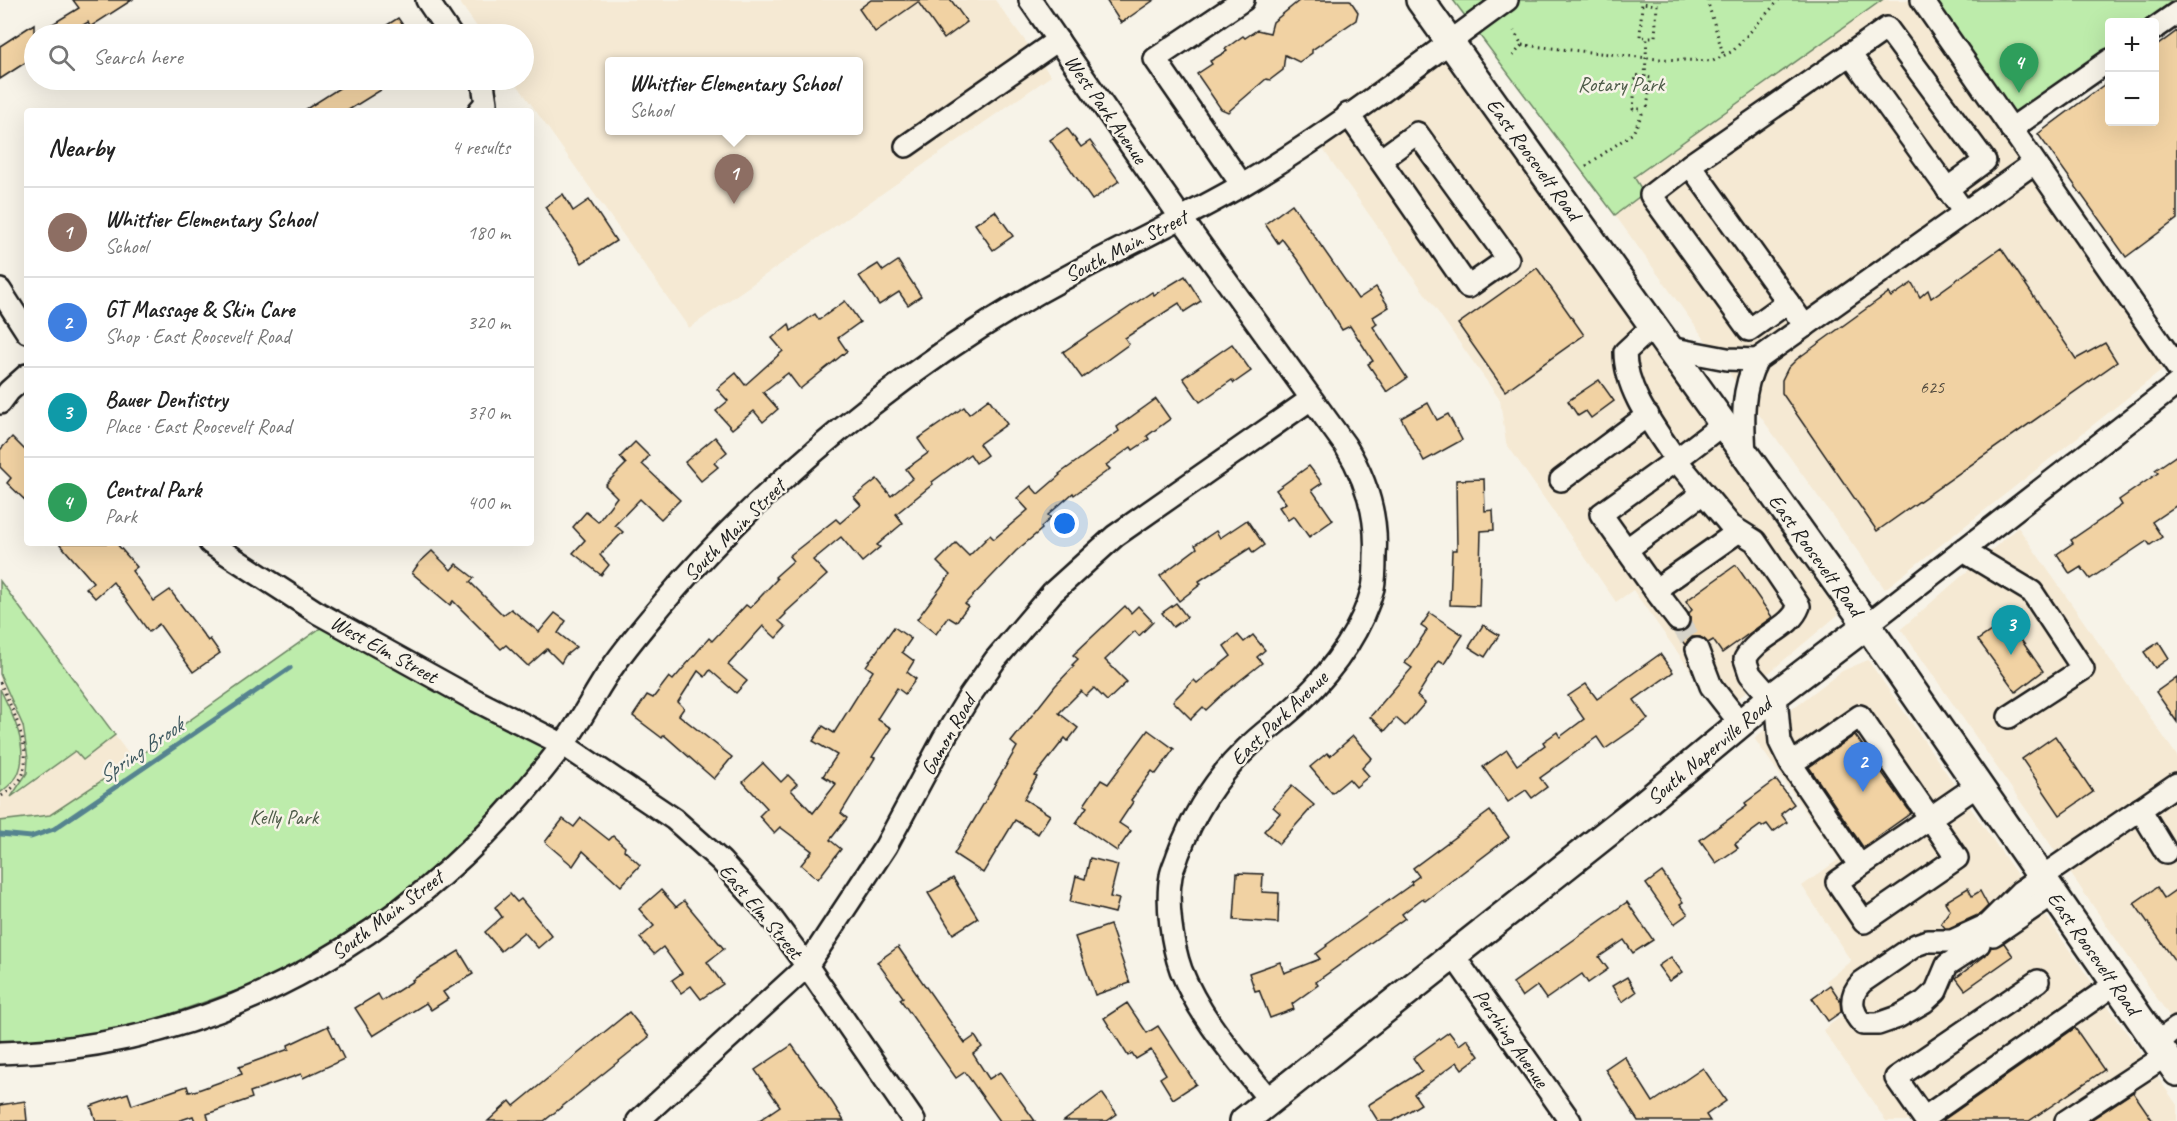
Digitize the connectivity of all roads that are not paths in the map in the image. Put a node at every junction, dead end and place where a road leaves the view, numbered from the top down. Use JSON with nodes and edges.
{"nodes":[{"id":1,"x":427,"y":0,"type":"edge"},
{"id":2,"x":1030,"y":0,"type":"edge"},
{"id":3,"x":1243,"y":0,"type":"edge"},
{"id":4,"x":1420,"y":0,"type":"edge"},
{"id":5,"x":1507,"y":0,"type":"edge"},
{"id":6,"x":1922,"y":0,"type":"edge"},
{"id":7,"x":2177,"y":13,"type":"edge"},
{"id":8,"x":443,"y":24,"type":"edge"},
{"id":9,"x":2159,"y":26,"type":"edge"},
{"id":10,"x":1058,"y":40,"type":"junction"},
{"id":11,"x":1449,"y":41,"type":"junction"},
{"id":12,"x":1850,"y":54,"type":"junction"},
{"id":13,"x":2105,"y":63,"type":"edge"},
{"id":14,"x":483,"y":90,"type":"edge"},
{"id":15,"x":482,"y":108,"type":"edge"},
{"id":16,"x":1348,"y":114,"type":"junction"},
{"id":17,"x":2011,"y":129,"type":"junction"},
{"id":18,"x":906,"y":146,"type":"dead end"},
{"id":19,"x":1380,"y":160,"type":"junction"},
{"id":20,"x":2034,"y":163,"type":"junction"},
{"id":21,"x":1690,"y":165,"type":"junction"},
{"id":22,"x":1242,"y":185,"type":"junction"},
{"id":23,"x":1947,"y":189,"type":"junction"},
{"id":24,"x":1964,"y":212,"type":"junction"},
{"id":25,"x":1181,"y":218,"type":"junction"},
{"id":26,"x":0,"y":290,"type":"edge"},
{"id":27,"x":1788,"y":302,"type":"junction"},
{"id":28,"x":1653,"y":326,"type":"junction"},
{"id":29,"x":1804,"y":326,"type":"junction"},
{"id":30,"x":24,"y":327,"type":"edge"},
{"id":31,"x":1669,"y":348,"type":"junction"},
{"id":32,"x":1757,"y":360,"type":"junction"},
{"id":33,"x":2177,"y":367,"type":"edge"},
{"id":34,"x":24,"y":378,"type":"edge"},
{"id":35,"x":2177,"y":384,"type":"edge"},
{"id":36,"x":1311,"y":399,"type":"junction"},
{"id":37,"x":0,"y":403,"type":"edge"},
{"id":38,"x":1648,"y":415,"type":"junction"},
{"id":39,"x":1723,"y":424,"type":"junction"},
{"id":40,"x":1745,"y":454,"type":"junction"},
{"id":41,"x":1676,"y":459,"type":"junction"},
{"id":42,"x":1562,"y":480,"type":"dead end"},
{"id":43,"x":1704,"y":493,"type":"junction"},
{"id":44,"x":1738,"y":531,"type":"junction"},
{"id":45,"x":215,"y":546,"type":"edge"},
{"id":46,"x":1626,"y":550,"type":"junction"},
{"id":47,"x":1962,"y":550,"type":"junction"},
{"id":48,"x":1655,"y":590,"type":"junction"},
{"id":49,"x":1678,"y":620,"type":"tunnel mouth"},
{"id":50,"x":1867,"y":625,"type":"junction"},
{"id":51,"x":1697,"y":649,"type":"tunnel mouth"},
{"id":52,"x":1774,"y":697,"type":"junction"},
{"id":53,"x":2009,"y":717,"type":"dead end"},
{"id":54,"x":1745,"y":720,"type":"junction"},
{"id":55,"x":1780,"y":742,"type":"junction"},
{"id":56,"x":564,"y":745,"type":"junction"},
{"id":57,"x":1791,"y":764,"type":"junction"},
{"id":58,"x":2177,"y":784,"type":"edge"},
{"id":59,"x":1978,"y":785,"type":"junction"},
{"id":60,"x":2140,"y":810,"type":"junction"},
{"id":61,"x":1930,"y":818,"type":"junction"},
{"id":62,"x":2166,"y":852,"type":"dead end"},
{"id":63,"x":1860,"y":866,"type":"junction"},
{"id":64,"x":2047,"y":885,"type":"junction"},
{"id":65,"x":1970,"y":945,"type":"junction"},
{"id":66,"x":1453,"y":955,"type":"junction"},
{"id":67,"x":807,"y":966,"type":"junction"},
{"id":68,"x":2038,"y":981,"type":"dead end"},
{"id":69,"x":2115,"y":984,"type":"junction"},
{"id":70,"x":2169,"y":1050,"type":"edge"},
{"id":71,"x":0,"y":1053,"type":"edge"},
{"id":72,"x":1270,"y":1101,"type":"junction"},
{"id":73,"x":1925,"y":1119,"type":"edge"},
{"id":74,"x":638,"y":1121,"type":"edge"},
{"id":75,"x":914,"y":1121,"type":"edge"},
{"id":76,"x":1244,"y":1121,"type":"edge"},
{"id":77,"x":1570,"y":1121,"type":"edge"},
{"id":78,"x":2066,"y":1121,"type":"edge"}],
"edges":[{"from":1,"to":8,"type":"street"},
{"from":2,"to":10,"type":"street","name":"West Park Avenue"},
{"from":3,"to":22,"type":"street"},
{"from":4,"to":11,"type":"main road","name":"East Roosevelt Road"},
{"from":5,"to":11,"type":"street","name":"South Main Street"},
{"from":6,"to":17,"type":"street"},
{"from":7,"to":9,"type":"street"},
{"from":10,"to":18,"type":"street"},
{"from":10,"to":25,"type":"street","name":"West Park Avenue"},
{"from":11,"to":16,"type":"street","name":"South Main Street"},
{"from":11,"to":28,"type":"main road","name":"East Roosevelt Road"},
{"from":12,"to":21,"type":"street"},
{"from":12,"to":23,"type":"street"},
{"from":12,"to":23,"type":"street"},
{"from":13,"to":17,"type":"street"},
{"from":14,"to":15,"type":"street"},
{"from":16,"to":19,"type":"street"},
{"from":16,"to":22,"type":"street","name":"South Main Street"},
{"from":17,"to":20,"type":"street"},
{"from":19,"to":19,"type":"street"},
{"from":20,"to":24,"type":"street"},
{"from":20,"to":33,"type":"street"},
{"from":21,"to":27,"type":"street"},
{"from":21,"to":27,"type":"street"},
{"from":22,"to":25,"type":"street","name":"South Main Street"},
{"from":23,"to":24,"type":"street"},
{"from":24,"to":29,"type":"street"},
{"from":25,"to":36,"type":"street","name":"East Park Avenue"},
{"from":25,"to":56,"type":"street","name":"South Main Street"},
{"from":26,"to":30,"type":"street"},
{"from":27,"to":29,"type":"street"},
{"from":28,"to":31,"type":"main road","name":"East Roosevelt Road"},
{"from":28,"to":38,"type":"street"},
{"from":29,"to":32,"type":"street"},
{"from":31,"to":32,"type":"street"},
{"from":31,"to":39,"type":"main road","name":"East Roosevelt Road"},
{"from":32,"to":40,"type":"street"},
{"from":34,"to":37,"type":"street"},
{"from":35,"to":47,"type":"street","name":"South Naperville Road"},
{"from":36,"to":67,"type":"street","name":"Gamon Road"},
{"from":36,"to":72,"type":"street","name":"East Park Avenue"},
{"from":38,"to":41,"type":"street"},
{"from":38,"to":42,"type":"street"},
{"from":39,"to":40,"type":"main road","name":"East Roosevelt Road"},
{"from":39,"to":41,"type":"street"},
{"from":40,"to":50,"type":"main road","name":"East Roosevelt Road"},
{"from":41,"to":43,"type":"street"},
{"from":41,"to":46,"type":"street"},
{"from":43,"to":44,"type":"street"},
{"from":43,"to":46,"type":"street"},
{"from":44,"to":48,"type":"street"},
{"from":44,"to":52,"type":"street"},
{"from":45,"to":56,"type":"street","name":"West Elm Street"},
{"from":46,"to":48,"type":"street"},
{"from":47,"to":50,"type":"street","name":"South Naperville Road"},
{"from":47,"to":53,"type":"street"},
{"from":48,"to":49,"type":"street"},
{"from":50,"to":52,"type":"main road","name":"South Naperville Road"},
{"from":50,"to":59,"type":"main road","name":"East Roosevelt Road"},
{"from":51,"to":54,"type":"street"},
{"from":52,"to":54,"type":"main road","name":"South Naperville Road"},
{"from":52,"to":55,"type":"street"},
{"from":54,"to":55,"type":"street"},
{"from":54,"to":66,"type":"main road","name":"South Naperville Road"},
{"from":55,"to":57,"type":"street"},
{"from":56,"to":67,"type":"street","name":"East Elm Street"},
{"from":56,"to":71,"type":"street","name":"South Main Street"},
{"from":57,"to":61,"type":"street"},
{"from":57,"to":63,"type":"street"},
{"from":58,"to":60,"type":"street"},
{"from":59,"to":61,"type":"street"},
{"from":59,"to":64,"type":"main road","name":"East Roosevelt Road"},
{"from":60,"to":62,"type":"street"},
{"from":60,"to":64,"type":"street"},
{"from":61,"to":63,"type":"street"},
{"from":61,"to":63,"type":"street"},
{"from":64,"to":65,"type":"street"},
{"from":64,"to":65,"type":"street"},
{"from":64,"to":69,"type":"main road","name":"East Roosevelt Road"},
{"from":65,"to":65,"type":"street"},
{"from":66,"to":72,"type":"main road","name":"South Naperville Road"},
{"from":66,"to":77,"type":"street","name":"Pershing Avenue"},
{"from":67,"to":74,"type":"street","name":"Gamon Road"},
{"from":67,"to":75,"type":"street","name":"East Elm Street"},
{"from":68,"to":73,"type":"street"},
{"from":69,"to":70,"type":"main road","name":"East Roosevelt Road"},
{"from":69,"to":73,"type":"street"},
{"from":70,"to":78,"type":"street"},
{"from":72,"to":76,"type":"main road","name":"South Naperville Road"}]}
